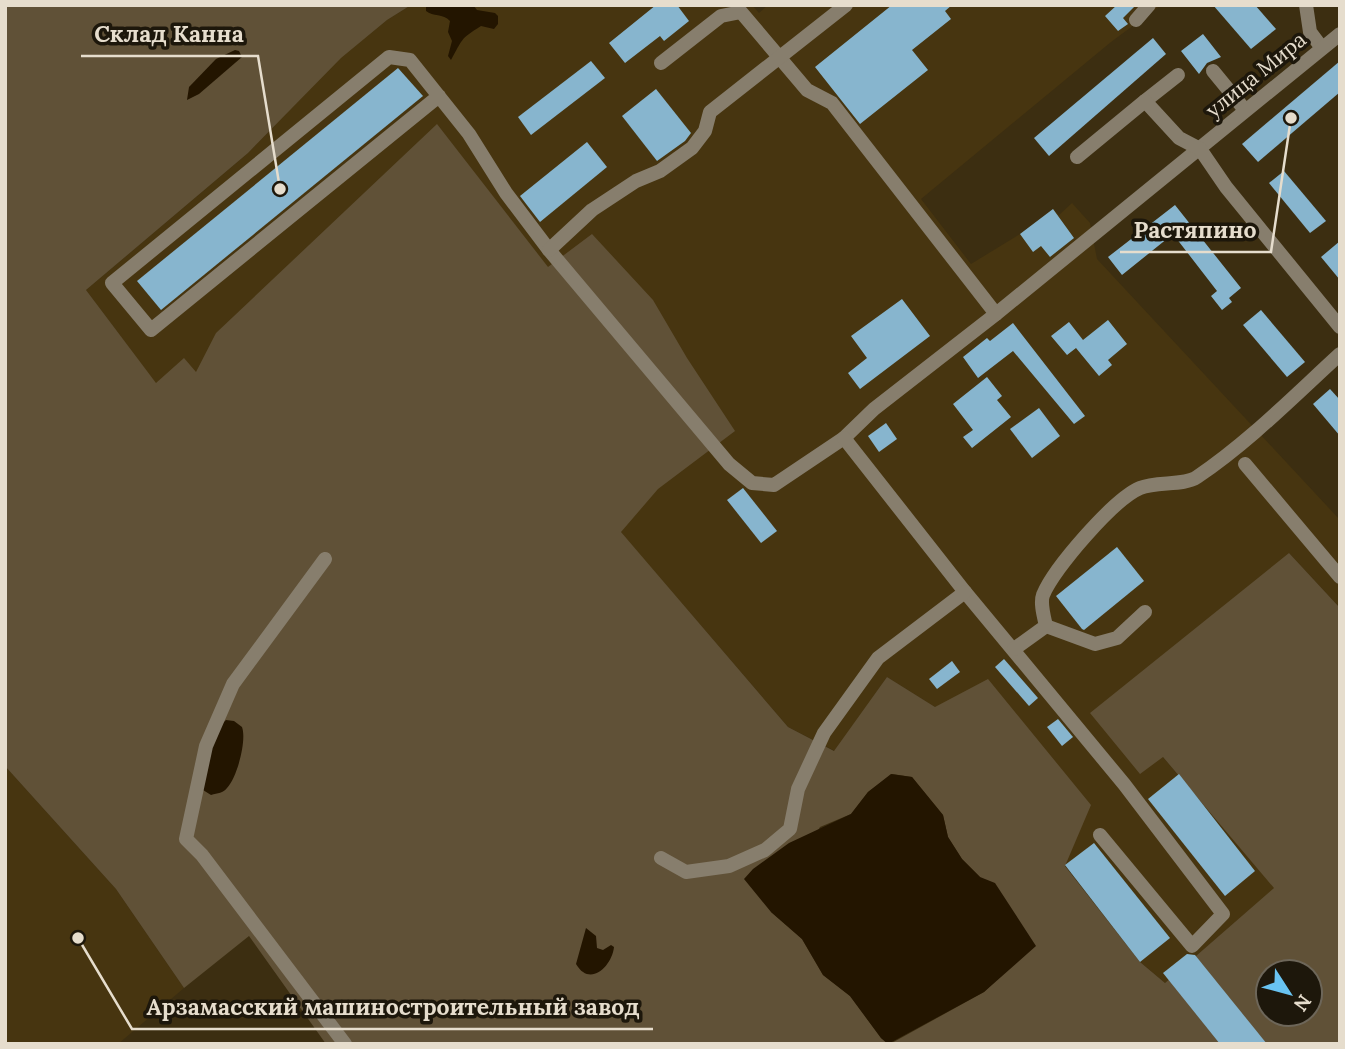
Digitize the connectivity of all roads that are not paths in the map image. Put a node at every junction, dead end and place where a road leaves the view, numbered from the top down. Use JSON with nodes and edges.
{"nodes":[{"id":1,"x":846,"y":5,"type":"edge"},
{"id":2,"x":1149,"y":5,"type":"edge"},
{"id":3,"x":1306,"y":5,"type":"edge"},
{"id":4,"x":1136,"y":20,"type":"dead end"},
{"id":5,"x":1340,"y":34,"type":"edge"},
{"id":6,"x":1322,"y":48,"type":"junction"},
{"id":7,"x":780,"y":57,"type":"junction"},
{"id":8,"x":661,"y":63,"type":"dead end"},
{"id":9,"x":1213,"y":71,"type":"dead end"},
{"id":10,"x":1178,"y":75,"type":"dead end"},
{"id":11,"x":439,"y":96,"type":"junction"},
{"id":12,"x":1145,"y":102,"type":"junction"},
{"id":13,"x":1245,"y":110,"type":"junction"},
{"id":14,"x":1200,"y":149,"type":"junction"},
{"id":15,"x":1077,"y":157,"type":"dead end"},
{"id":16,"x":549,"y":250,"type":"junction"},
{"id":17,"x":996,"y":314,"type":"junction"},
{"id":18,"x":1340,"y":327,"type":"edge"},
{"id":19,"x":1340,"y":354,"type":"edge"},
{"id":20,"x":844,"y":438,"type":"junction"},
{"id":21,"x":1245,"y":464,"type":"dead end"},
{"id":22,"x":326,"y":559,"type":"dead end"},
{"id":23,"x":1340,"y":577,"type":"edge"},
{"id":24,"x":965,"y":592,"type":"junction"},
{"id":25,"x":1145,"y":611,"type":"dead end"},
{"id":26,"x":1045,"y":626,"type":"junction"},
{"id":27,"x":1014,"y":649,"type":"junction"},
{"id":28,"x":1100,"y":835,"type":"dead end"},
{"id":29,"x":661,"y":858,"type":"dead end"},
{"id":30,"x":345,"y":1044,"type":"edge"}],
"edges":[{"from":1,"to":7,"type":"street"},
{"from":2,"to":4,"type":"street"},
{"from":3,"to":6,"type":"street"},
{"from":5,"to":6,"type":"street","name":"улица Мира"},
{"from":6,"to":13,"type":"street","name":"улица Мира"},
{"from":7,"to":8,"type":"street"},
{"from":7,"to":16,"type":"street"},
{"from":7,"to":17,"type":"street"},
{"from":9,"to":13,"type":"street"},
{"from":10,"to":12,"type":"street"},
{"from":11,"to":11,"type":"street","name":"улица Мира"},
{"from":11,"to":16,"type":"street","name":"улица Мира"},
{"from":12,"to":14,"type":"street"},
{"from":12,"to":15,"type":"street"},
{"from":13,"to":14,"type":"street","name":"улица Мира"},
{"from":14,"to":17,"type":"street","name":"улица Мира"},
{"from":14,"to":18,"type":"street"},
{"from":16,"to":20,"type":"street","name":"улица Мира"},
{"from":17,"to":20,"type":"street","name":"улица Мира"},
{"from":19,"to":26,"type":"street"},
{"from":20,"to":24,"type":"street"},
{"from":21,"to":23,"type":"street"},
{"from":22,"to":30,"type":"street"},
{"from":24,"to":27,"type":"street"},
{"from":24,"to":29,"type":"street"},
{"from":25,"to":26,"type":"street"},
{"from":26,"to":27,"type":"street"},
{"from":27,"to":28,"type":"street"}]}
